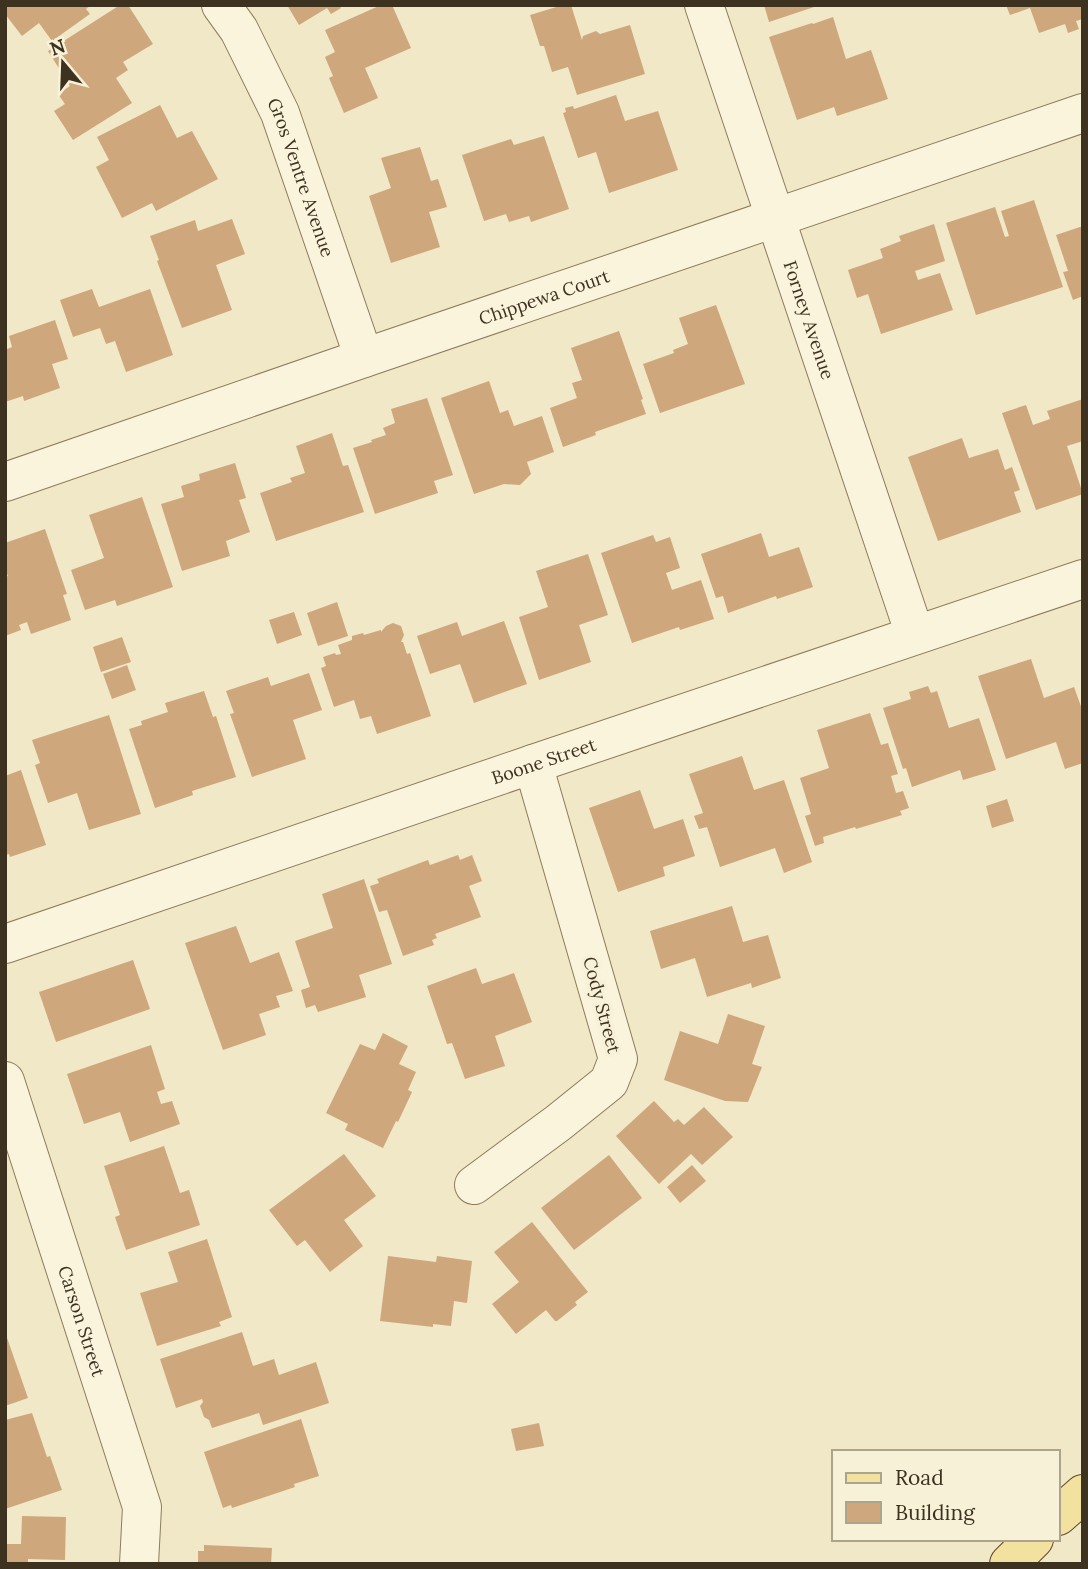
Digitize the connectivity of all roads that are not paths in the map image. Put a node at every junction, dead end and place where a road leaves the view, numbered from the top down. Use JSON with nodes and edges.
{"nodes":[{"id":1,"x":221,"y":5,"type":"edge"},
{"id":2,"x":704,"y":5,"type":"edge"},
{"id":3,"x":1083,"y":113,"type":"edge"},
{"id":4,"x":776,"y":219,"type":"junction"},
{"id":5,"x":364,"y":358,"type":"junction"},
{"id":6,"x":5,"y":482,"type":"edge"},
{"id":7,"x":1083,"y":579,"type":"edge"},
{"id":8,"x":915,"y":635,"type":"junction"},
{"id":9,"x":533,"y":764,"type":"junction"},
{"id":10,"x":5,"y":944,"type":"edge"},
{"id":11,"x":5,"y":1081,"type":"edge"},
{"id":12,"x":474,"y":1185,"type":"dead end"},
{"id":13,"x":1083,"y":1494,"type":"edge"},
{"id":14,"x":1060,"y":1514,"type":"edge"},
{"id":15,"x":1032,"y":1541,"type":"edge"},
{"id":16,"x":139,"y":1564,"type":"edge"},
{"id":17,"x":1009,"y":1564,"type":"edge"}],
"edges":[{"from":1,"to":5,"type":"street","name":"Gros Ventre Avenue"},
{"from":2,"to":4,"type":"street","name":"Forney Avenue"},
{"from":3,"to":4,"type":"street","name":"Chippewa Court"},
{"from":4,"to":5,"type":"street","name":"Chippewa Court"},
{"from":4,"to":8,"type":"street","name":"Forney Avenue"},
{"from":5,"to":6,"type":"street","name":"Chippewa Court"},
{"from":7,"to":8,"type":"street","name":"Boone Street"},
{"from":8,"to":9,"type":"street","name":"Boone Street"},
{"from":9,"to":10,"type":"street","name":"Boone Street"},
{"from":9,"to":12,"type":"street","name":"Cody Street"},
{"from":11,"to":16,"type":"street","name":"Carson Street"},
{"from":13,"to":14,"type":"main road"},
{"from":15,"to":17,"type":"main road"}]}
